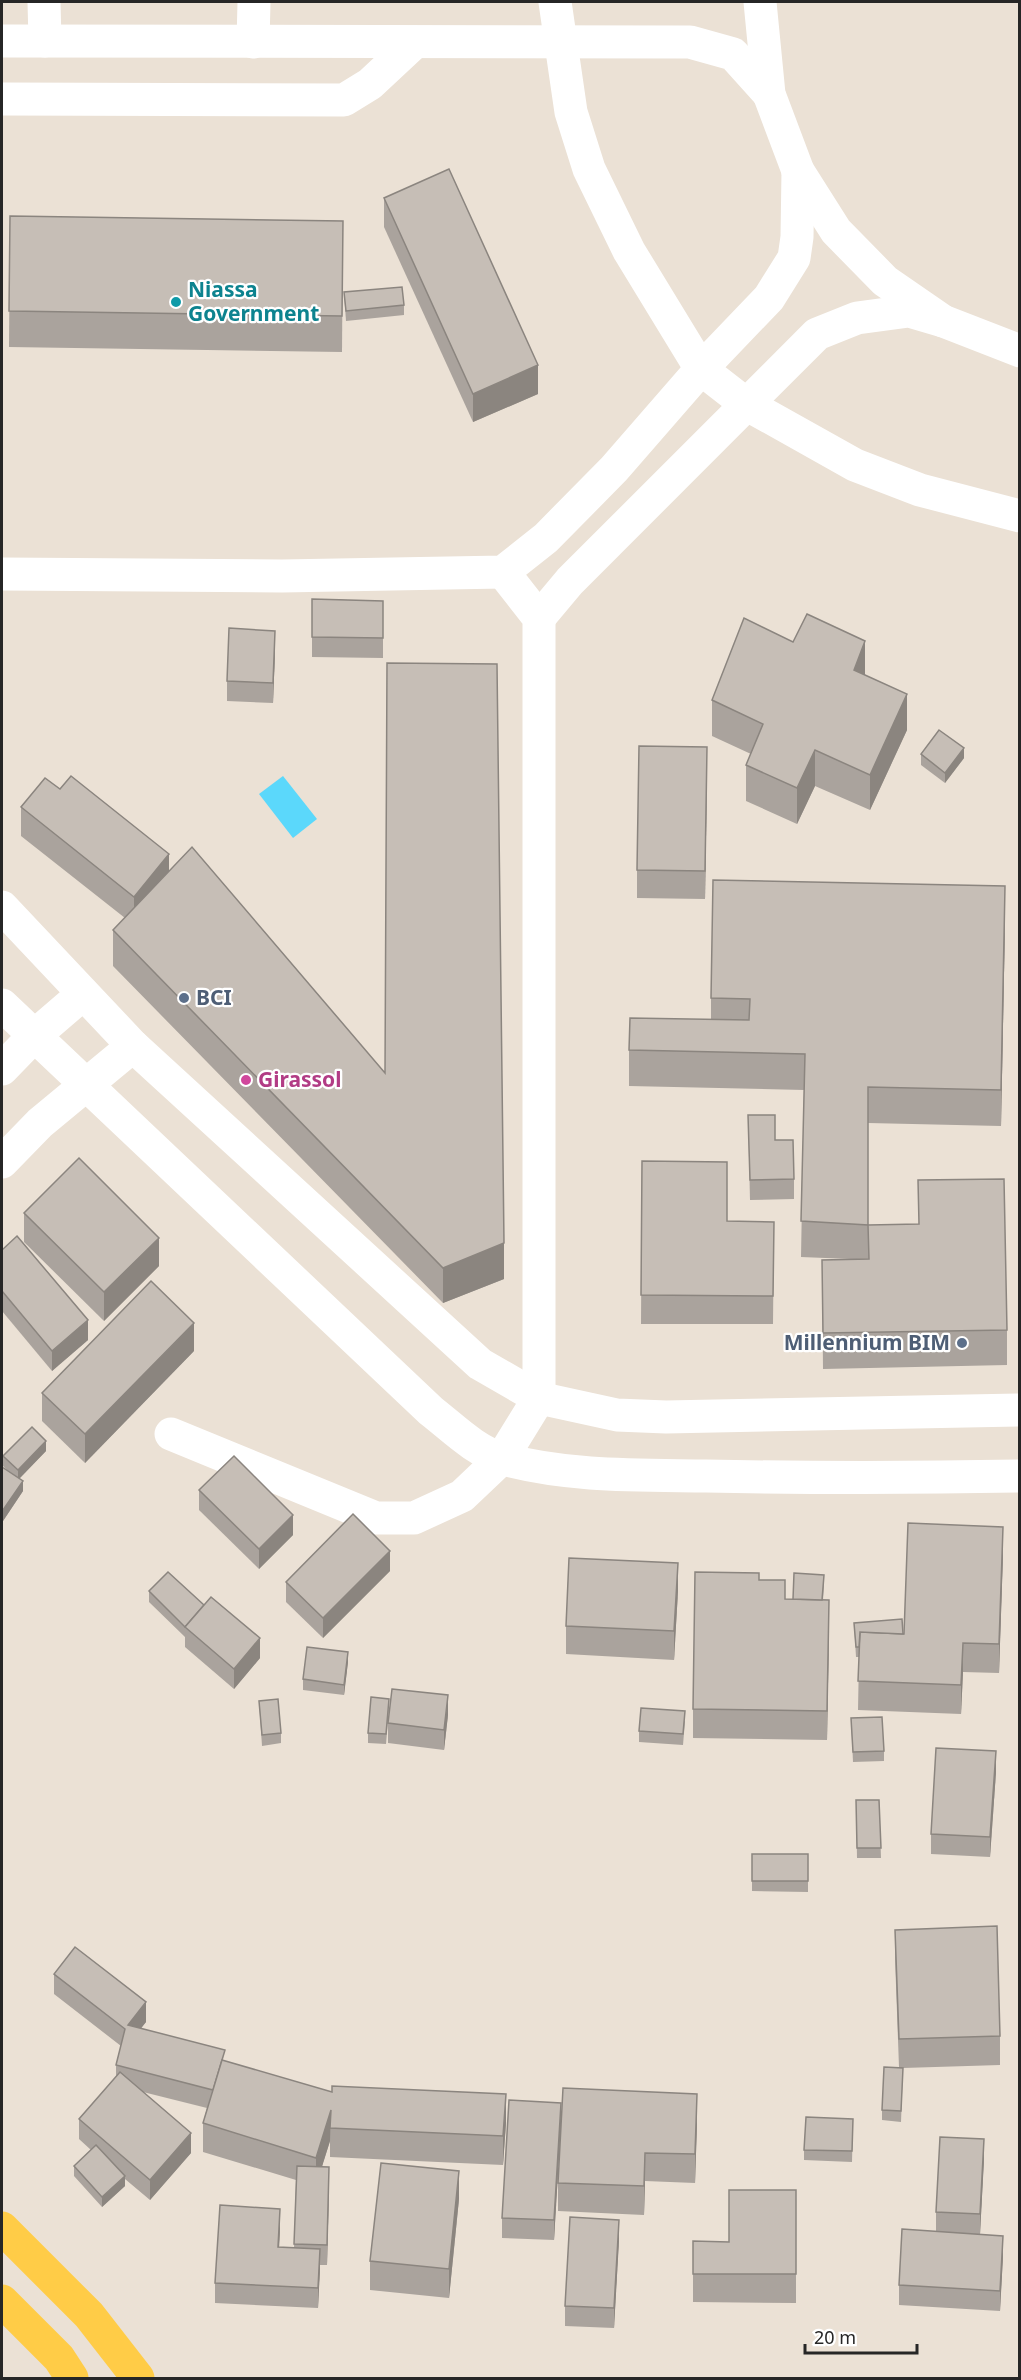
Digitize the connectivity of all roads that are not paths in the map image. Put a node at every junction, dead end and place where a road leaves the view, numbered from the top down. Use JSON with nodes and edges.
{"nodes":[{"id":1,"x":44,"y":2,"type":"edge"},
{"id":2,"x":254,"y":2,"type":"edge"},
{"id":3,"x":555,"y":2,"type":"edge"},
{"id":4,"x":760,"y":2,"type":"edge"},
{"id":5,"x":2,"y":41,"type":"edge"},
{"id":6,"x":45,"y":41,"type":"junction"},
{"id":7,"x":253,"y":42,"type":"junction"},
{"id":8,"x":415,"y":42,"type":"junction"},
{"id":9,"x":560,"y":42,"type":"junction"},
{"id":10,"x":769,"y":94,"type":"junction"},
{"id":11,"x":2,"y":99,"type":"edge"},
{"id":12,"x":798,"y":171,"type":"junction"},
{"id":13,"x":943,"y":321,"type":"junction"},
{"id":14,"x":1020,"y":351,"type":"edge"},
{"id":15,"x":701,"y":369,"type":"junction"},
{"id":16,"x":746,"y":404,"type":"junction"},
{"id":17,"x":1020,"y":516,"type":"edge"},
{"id":18,"x":503,"y":572,"type":"junction"},
{"id":19,"x":2,"y":574,"type":"edge"},
{"id":20,"x":539,"y":618,"type":"junction"},
{"id":21,"x":2,"y":907,"type":"edge"},
{"id":22,"x":83,"y":994,"type":"junction"},
{"id":23,"x":2,"y":1005,"type":"edge"},
{"id":24,"x":33,"y":1037,"type":"junction"},
{"id":25,"x":133,"y":1046,"type":"junction"},
{"id":26,"x":2,"y":1069,"type":"edge"},
{"id":27,"x":87,"y":1086,"type":"junction"},
{"id":28,"x":2,"y":1162,"type":"edge"},
{"id":29,"x":539,"y":1398,"type":"junction"},
{"id":30,"x":1020,"y":1410,"type":"edge"},
{"id":31,"x":171,"y":1434,"type":"dead end"},
{"id":32,"x":501,"y":1458,"type":"junction"},
{"id":33,"x":1020,"y":1476,"type":"edge"},
{"id":34,"x":2,"y":2228,"type":"edge"},
{"id":35,"x":2,"y":2301,"type":"edge"},
{"id":36,"x":72,"y":2379,"type":"edge"},
{"id":37,"x":138,"y":2379,"type":"edge"}],
"edges":[{"from":1,"to":6,"type":"street"},
{"from":2,"to":7,"type":"street"},
{"from":3,"to":9,"type":"street"},
{"from":4,"to":10,"type":"street"},
{"from":5,"to":6,"type":"street"},
{"from":6,"to":7,"type":"street"},
{"from":7,"to":8,"type":"street"},
{"from":8,"to":9,"type":"street"},
{"from":8,"to":11,"type":"street"},
{"from":9,"to":10,"type":"street"},
{"from":9,"to":15,"type":"street"},
{"from":10,"to":12,"type":"street"},
{"from":12,"to":13,"type":"street"},
{"from":12,"to":15,"type":"street"},
{"from":13,"to":14,"type":"street"},
{"from":13,"to":16,"type":"street"},
{"from":15,"to":16,"type":"street"},
{"from":15,"to":18,"type":"street"},
{"from":16,"to":17,"type":"street"},
{"from":16,"to":20,"type":"street"},
{"from":18,"to":19,"type":"street"},
{"from":18,"to":20,"type":"street"},
{"from":20,"to":29,"type":"street"},
{"from":21,"to":22,"type":"street"},
{"from":22,"to":24,"type":"street"},
{"from":22,"to":25,"type":"street"},
{"from":23,"to":24,"type":"street"},
{"from":24,"to":26,"type":"street"},
{"from":24,"to":27,"type":"street"},
{"from":25,"to":27,"type":"street"},
{"from":25,"to":29,"type":"street"},
{"from":27,"to":28,"type":"street"},
{"from":27,"to":32,"type":"street"},
{"from":29,"to":30,"type":"street"},
{"from":29,"to":32,"type":"street"},
{"from":31,"to":32,"type":"street"},
{"from":32,"to":33,"type":"street"},
{"from":34,"to":37,"type":"main road"},
{"from":35,"to":36,"type":"main road"}]}
